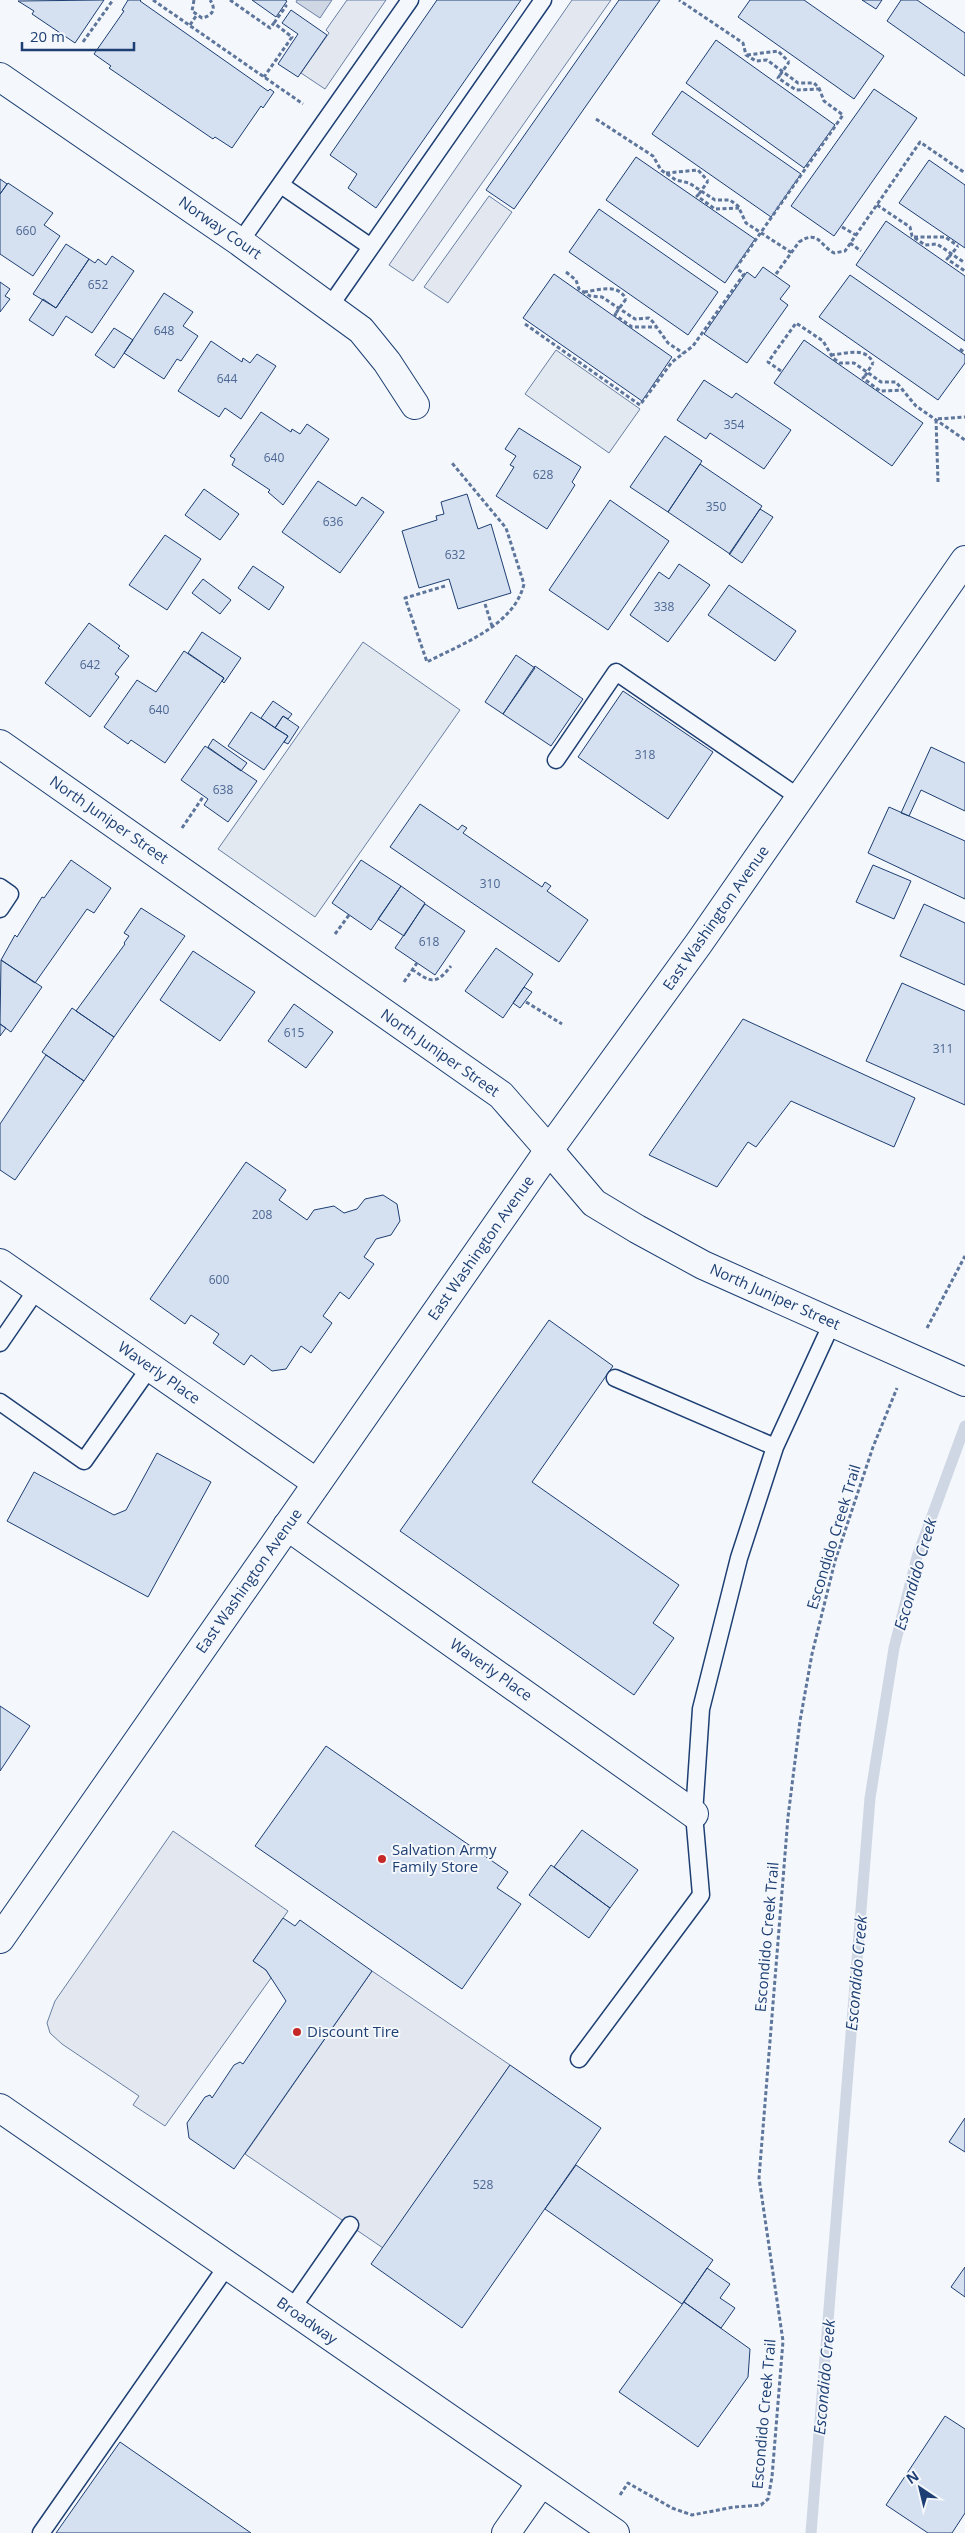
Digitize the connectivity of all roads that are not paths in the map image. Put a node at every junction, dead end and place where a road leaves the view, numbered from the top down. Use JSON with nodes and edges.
{"nodes":[{"id":1,"x":410,"y":0,"type":"edge"},
{"id":2,"x":543,"y":0,"type":"edge"},
{"id":3,"x":0,"y":77,"type":"edge"},
{"id":4,"x":281,"y":185,"type":"junction"},
{"id":5,"x":240,"y":242,"type":"junction"},
{"id":6,"x":371,"y":247,"type":"junction"},
{"id":7,"x":330,"y":306,"type":"junction"},
{"id":8,"x":415,"y":405,"type":"dead end"},
{"id":9,"x":965,"y":560,"type":"edge"},
{"id":10,"x":0,"y":744,"type":"edge"},
{"id":11,"x":556,"y":760,"type":"dead end"},
{"id":12,"x":800,"y":798,"type":"junction"},
{"id":13,"x":0,"y":887,"type":"edge"},
{"id":14,"x":0,"y":909,"type":"edge"},
{"id":15,"x":549,"y":1150,"type":"junction"},
{"id":16,"x":0,"y":1263,"type":"edge"},
{"id":17,"x":38,"y":1289,"type":"junction"},
{"id":18,"x":832,"y":1323,"type":"junction"},
{"id":19,"x":0,"y":1343,"type":"edge"},
{"id":20,"x":150,"y":1367,"type":"junction"},
{"id":21,"x":615,"y":1378,"type":"dead end"},
{"id":22,"x":965,"y":1382,"type":"edge"},
{"id":23,"x":0,"y":1402,"type":"edge"},
{"id":24,"x":775,"y":1447,"type":"junction"},
{"id":25,"x":317,"y":1483,"type":"junction"},
{"id":26,"x":287,"y":1526,"type":"junction"},
{"id":27,"x":694,"y":1814,"type":"junction"},
{"id":28,"x":0,"y":1939,"type":"edge"},
{"id":29,"x":579,"y":2059,"type":"dead end"},
{"id":30,"x":0,"y":2108,"type":"edge"},
{"id":31,"x":350,"y":2225,"type":"dead end"},
{"id":32,"x":227,"y":2266,"type":"junction"},
{"id":33,"x":291,"y":2310,"type":"junction"},
{"id":34,"x":541,"y":2483,"type":"junction"},
{"id":35,"x":41,"y":2533,"type":"edge"},
{"id":36,"x":506,"y":2533,"type":"edge"},
{"id":37,"x":615,"y":2533,"type":"edge"}],
"edges":[{"from":1,"to":4,"type":"lane"},
{"from":2,"to":6,"type":"lane"},
{"from":3,"to":5,"type":"street","name":"Norway Court"},
{"from":4,"to":5,"type":"lane"},
{"from":4,"to":6,"type":"lane"},
{"from":5,"to":7,"type":"street","name":"Norway Court"},
{"from":6,"to":7,"type":"lane"},
{"from":7,"to":8,"type":"street","name":"Norway Court"},
{"from":9,"to":12,"type":"street","name":"East Washington Avenue"},
{"from":10,"to":15,"type":"street","name":"North Juniper Street"},
{"from":11,"to":12,"type":"lane"},
{"from":12,"to":15,"type":"street","name":"East Washington Avenue"},
{"from":13,"to":14,"type":"lane"},
{"from":15,"to":18,"type":"street","name":"North Juniper Street"},
{"from":15,"to":25,"type":"street","name":"East Washington Avenue"},
{"from":16,"to":17,"type":"street","name":"Waverly Place"},
{"from":17,"to":19,"type":"lane"},
{"from":17,"to":20,"type":"street","name":"Waverly Place"},
{"from":18,"to":22,"type":"street","name":"North Juniper Street"},
{"from":18,"to":24,"type":"lane"},
{"from":20,"to":23,"type":"lane"},
{"from":20,"to":25,"type":"street","name":"Waverly Place"},
{"from":21,"to":24,"type":"lane"},
{"from":24,"to":27,"type":"lane"},
{"from":25,"to":26,"type":"street","name":"East Washington Avenue"},
{"from":26,"to":27,"type":"street","name":"Waverly Place"},
{"from":26,"to":28,"type":"street","name":"East Washington Avenue"},
{"from":27,"to":29,"type":"lane"},
{"from":30,"to":32,"type":"street","name":"Broadway"},
{"from":31,"to":33,"type":"lane"},
{"from":32,"to":33,"type":"street","name":"Broadway"},
{"from":32,"to":35,"type":"lane"},
{"from":33,"to":34,"type":"street","name":"Broadway"},
{"from":34,"to":36,"type":"street"},
{"from":34,"to":37,"type":"street","name":"Broadway"}]}
